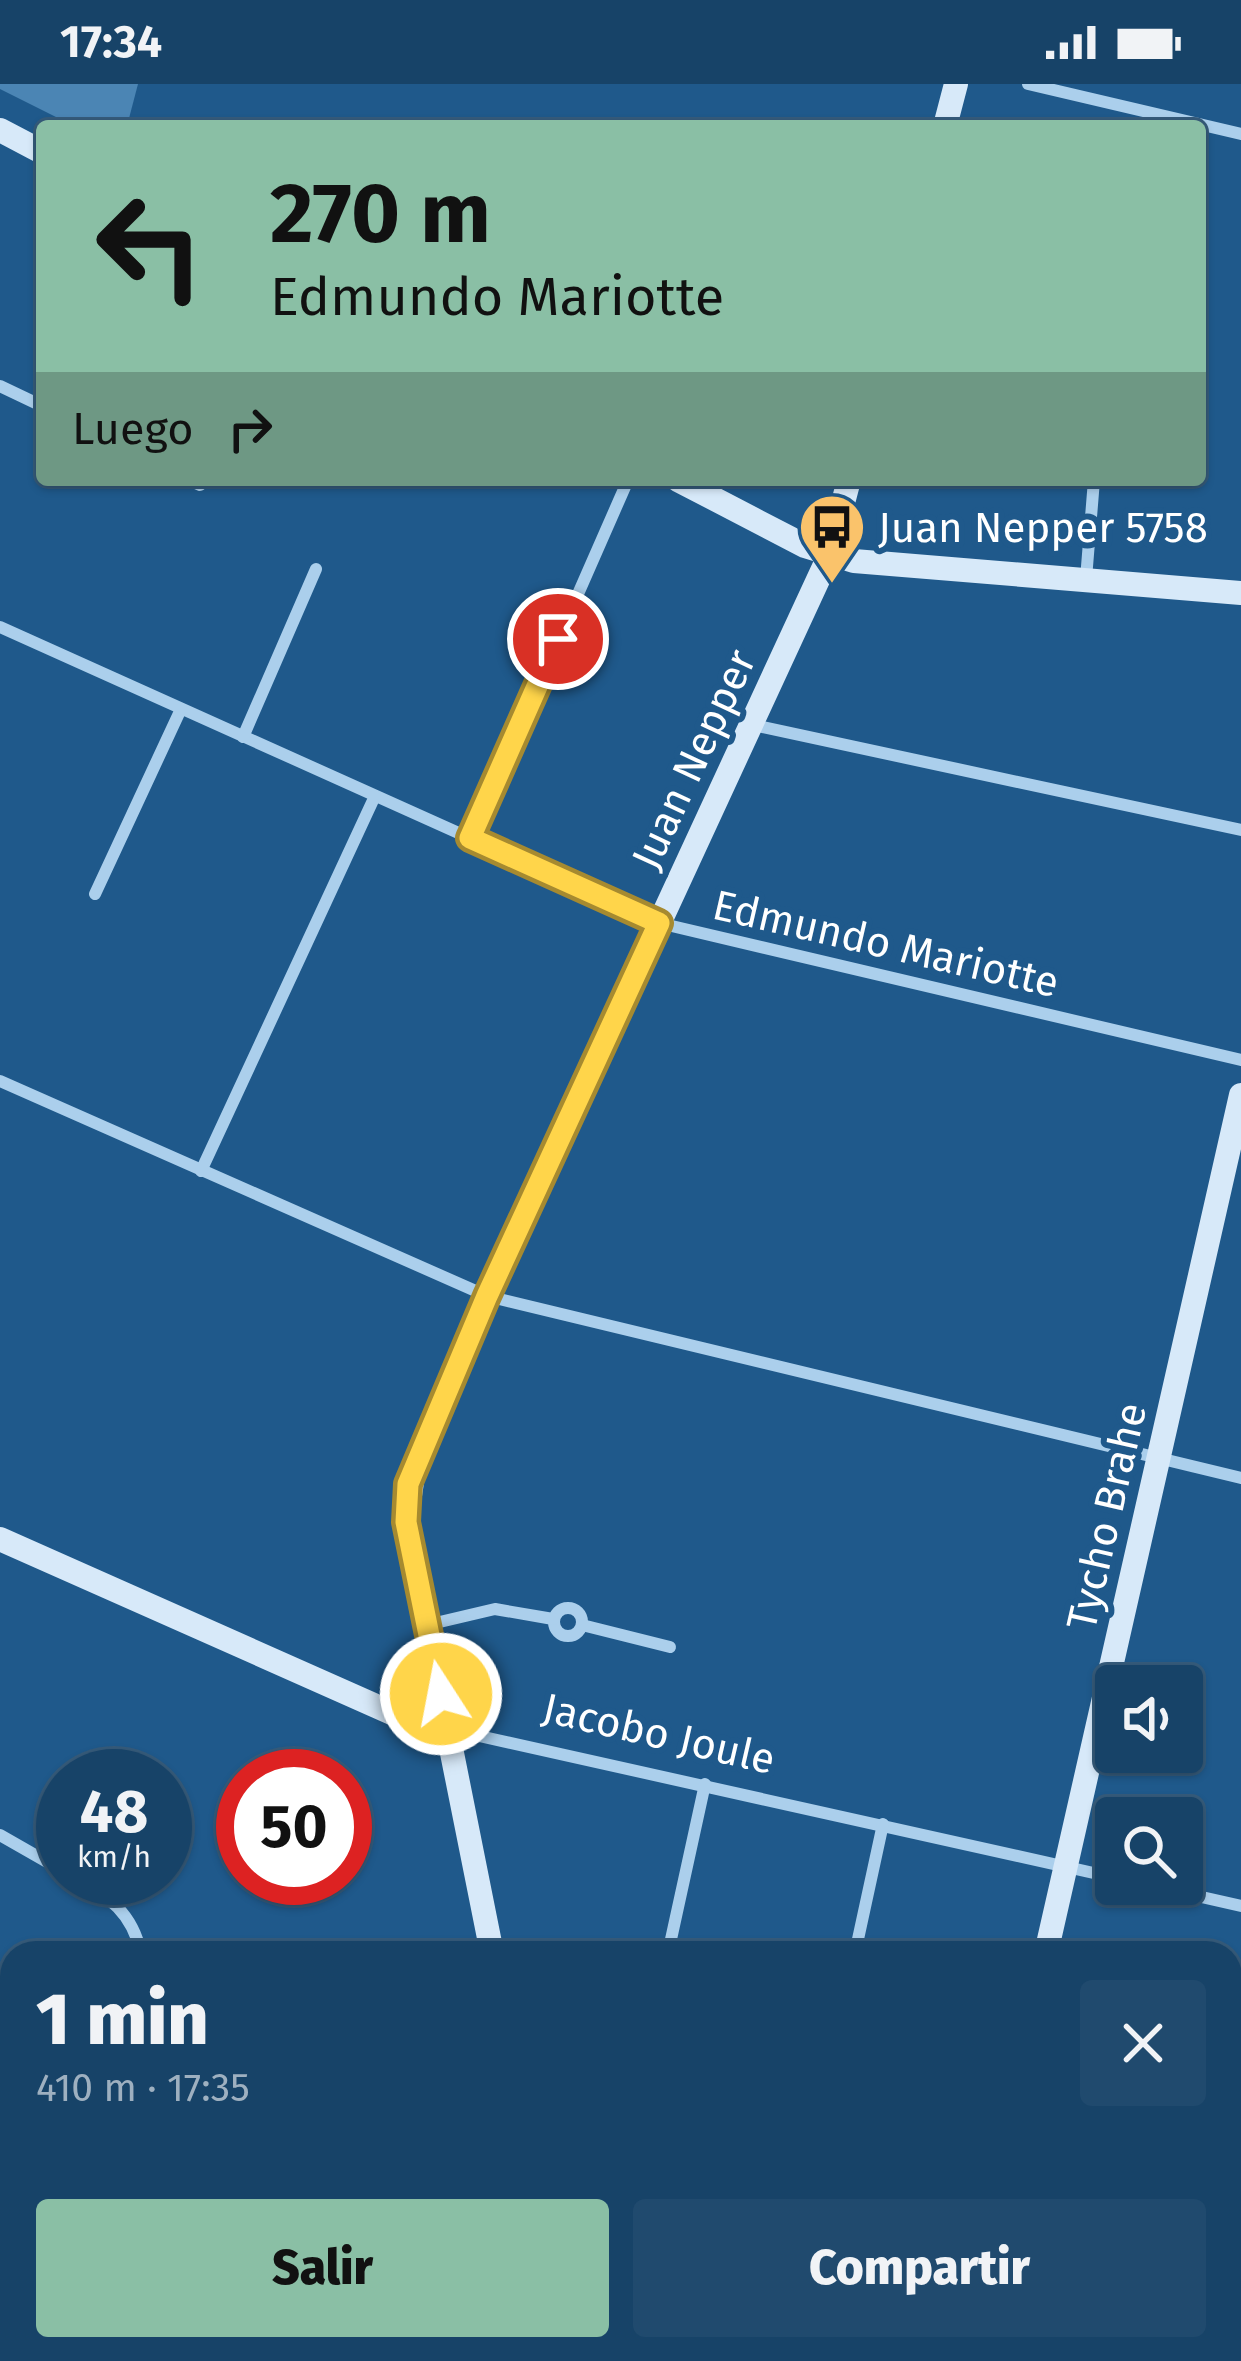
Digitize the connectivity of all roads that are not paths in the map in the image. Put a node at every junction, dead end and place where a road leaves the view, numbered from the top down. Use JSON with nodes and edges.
{"nodes":[{"id":1,"x":956,"y":84,"type":"edge"},
{"id":2,"x":1028,"y":84,"type":"edge"},
{"id":3,"x":947,"y":120,"type":"edge"},
{"id":4,"x":1181,"y":120,"type":"edge"},
{"id":5,"x":1206,"y":126,"type":"edge"},
{"id":6,"x":0,"y":130,"type":"edge"},
{"id":7,"x":1241,"y":134,"type":"edge"},
{"id":8,"x":36,"y":149,"type":"edge"},
{"id":9,"x":0,"y":386,"type":"edge"},
{"id":10,"x":36,"y":403,"type":"edge"},
{"id":11,"x":625,"y":486,"type":"edge"},
{"id":12,"x":690,"y":486,"type":"edge"},
{"id":13,"x":847,"y":486,"type":"edge"},
{"id":14,"x":1094,"y":486,"type":"edge"},
{"id":15,"x":829,"y":556,"type":"junction"},
{"id":16,"x":316,"y":569,"type":"dead end"},
{"id":17,"x":1086,"y":580,"type":"junction"},
{"id":18,"x":1241,"y":593,"type":"edge"},
{"id":19,"x":0,"y":627,"type":"edge"},
{"id":20,"x":181,"y":710,"type":"junction"},
{"id":21,"x":752,"y":724,"type":"junction"},
{"id":22,"x":243,"y":736,"type":"junction"},
{"id":23,"x":375,"y":796,"type":"junction"},
{"id":24,"x":1241,"y":830,"type":"edge"},
{"id":25,"x":470,"y":838,"type":"junction"},
{"id":26,"x":95,"y":894,"type":"dead end"},
{"id":27,"x":659,"y":923,"type":"junction"},
{"id":28,"x":1241,"y":1060,"type":"edge"},
{"id":29,"x":0,"y":1082,"type":"edge"},
{"id":30,"x":1241,"y":1095,"type":"edge"},
{"id":31,"x":201,"y":1171,"type":"junction"},
{"id":32,"x":487,"y":1296,"type":"junction"},
{"id":33,"x":1158,"y":1460,"type":"junction"},
{"id":34,"x":1241,"y":1478,"type":"edge"},
{"id":35,"x":0,"y":1539,"type":"edge"},
{"id":36,"x":427,"y":1624,"type":"junction"},
{"id":37,"x":670,"y":1647,"type":"dead end"},
{"id":38,"x":448,"y":1729,"type":"junction"},
{"id":39,"x":705,"y":1784,"type":"junction"},
{"id":40,"x":883,"y":1824,"type":"junction"},
{"id":41,"x":0,"y":1835,"type":"edge"},
{"id":42,"x":36,"y":1856,"type":"edge"},
{"id":43,"x":1066,"y":1866,"type":"junction"},
{"id":44,"x":1095,"y":1872,"type":"edge"},
{"id":45,"x":1203,"y":1897,"type":"edge"},
{"id":46,"x":119,"y":1905,"type":"edge"},
{"id":47,"x":1241,"y":1906,"type":"edge"},
{"id":48,"x":138,"y":1941,"type":"edge"},
{"id":49,"x":490,"y":1941,"type":"edge"},
{"id":50,"x":671,"y":1941,"type":"edge"},
{"id":51,"x":858,"y":1941,"type":"edge"},
{"id":52,"x":1049,"y":1941,"type":"edge"}],
"edges":[{"from":1,"to":3,"type":"main road"},
{"from":2,"to":4,"type":"street"},
{"from":5,"to":7,"type":"street"},
{"from":6,"to":8,"type":"main road"},
{"from":9,"to":10,"type":"street"},
{"from":11,"to":25,"type":"street"},
{"from":12,"to":15,"type":"main road"},
{"from":13,"to":15,"type":"main road","name":"Juan Nepper"},
{"from":14,"to":17,"type":"street"},
{"from":15,"to":17,"type":"main road"},
{"from":15,"to":21,"type":"main road","name":"Juan Nepper"},
{"from":16,"to":22,"type":"street"},
{"from":17,"to":18,"type":"main road"},
{"from":19,"to":20,"type":"street","name":"Edmundo Mariotte"},
{"from":20,"to":22,"type":"street","name":"Edmundo Mariotte"},
{"from":20,"to":26,"type":"street"},
{"from":21,"to":24,"type":"street"},
{"from":21,"to":27,"type":"main road","name":"Juan Nepper"},
{"from":22,"to":23,"type":"street","name":"Edmundo Mariotte"},
{"from":23,"to":25,"type":"street","name":"Edmundo Mariotte"},
{"from":23,"to":31,"type":"street"},
{"from":25,"to":27,"type":"street","name":"Edmundo Mariotte"},
{"from":27,"to":28,"type":"street","name":"Edmundo Mariotte"},
{"from":27,"to":32,"type":"main road","name":"Juan Nepper"},
{"from":29,"to":31,"type":"street"},
{"from":30,"to":33,"type":"main road","name":"Tycho Brahe"},
{"from":31,"to":32,"type":"street"},
{"from":32,"to":33,"type":"street"},
{"from":32,"to":36,"type":"main road","name":"Juan Nepper"},
{"from":33,"to":34,"type":"street"},
{"from":33,"to":43,"type":"main road","name":"Tycho Brahe"},
{"from":35,"to":38,"type":"main road","name":"Jacobo Joule"},
{"from":36,"to":37,"type":"street"},
{"from":36,"to":38,"type":"main road","name":"Juan Nepper"},
{"from":38,"to":39,"type":"street","name":"Jacobo Joule"},
{"from":38,"to":49,"type":"main road","name":"Juan Nepper"},
{"from":39,"to":40,"type":"street","name":"Jacobo Joule"},
{"from":39,"to":50,"type":"street"},
{"from":40,"to":43,"type":"street","name":"Jacobo Joule"},
{"from":40,"to":51,"type":"street"},
{"from":41,"to":42,"type":"street"},
{"from":43,"to":44,"type":"street","name":"Jacobo Joule"},
{"from":43,"to":52,"type":"main road","name":"Tycho Brahe"},
{"from":45,"to":47,"type":"street"},
{"from":46,"to":48,"type":"street"}]}
